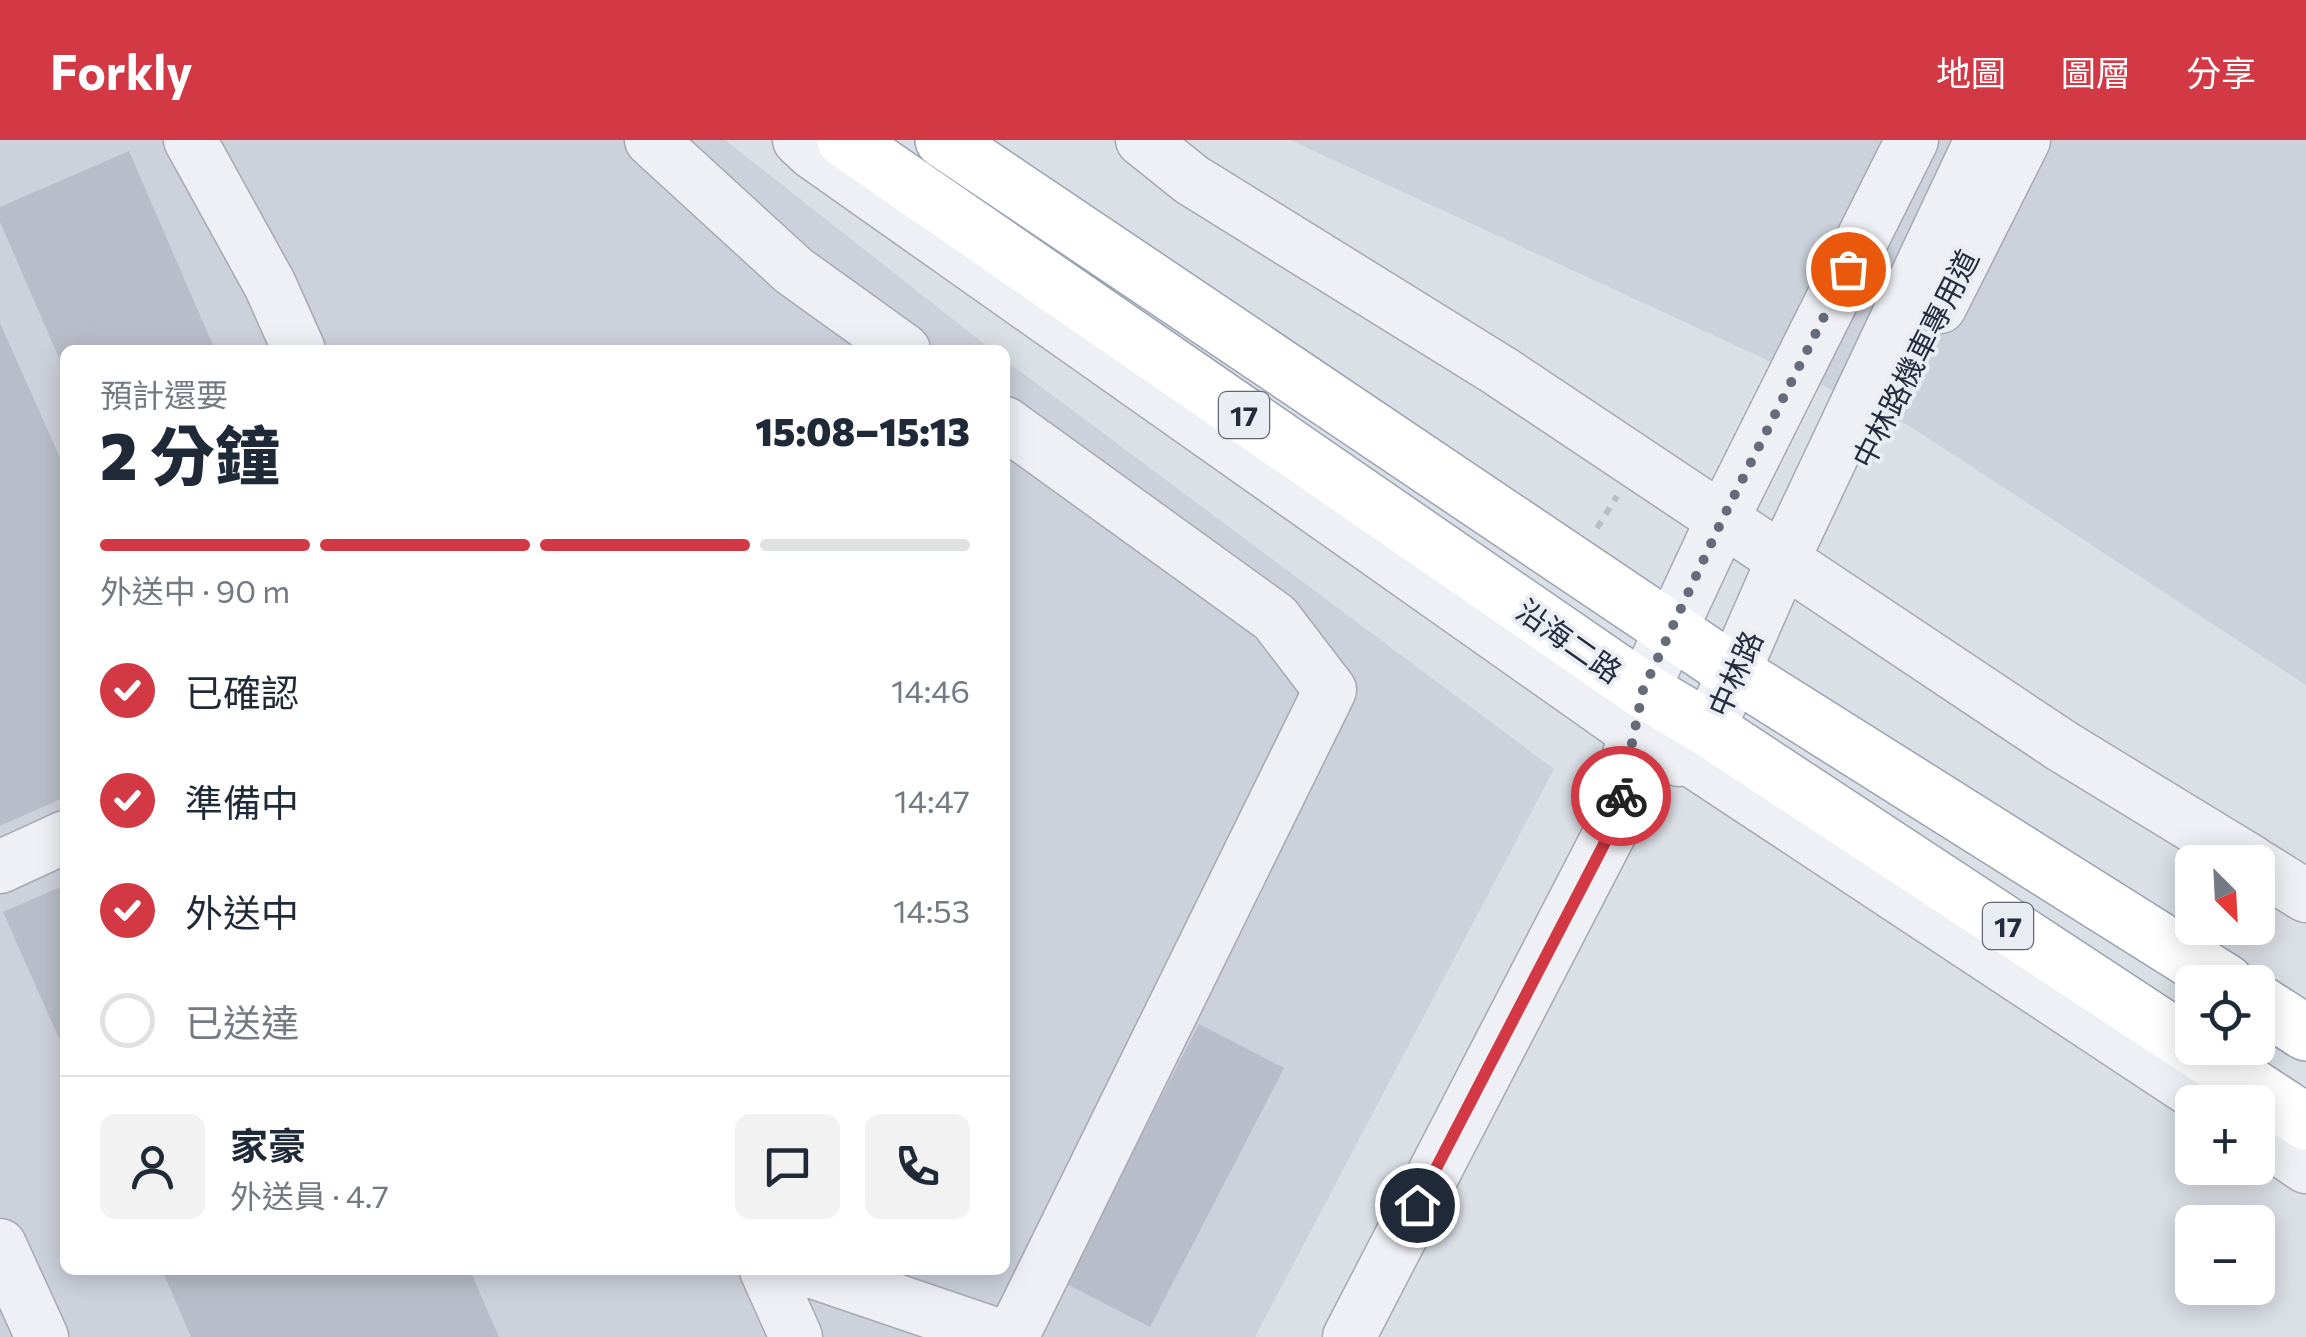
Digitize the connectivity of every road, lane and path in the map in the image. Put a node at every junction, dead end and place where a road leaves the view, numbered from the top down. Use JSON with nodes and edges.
{"nodes":[{"id":1,"x":190,"y":140,"type":"edge"},
{"id":2,"x":651,"y":140,"type":"edge"},
{"id":3,"x":799,"y":140,"type":"edge"},
{"id":4,"x":844,"y":140,"type":"edge"},
{"id":5,"x":943,"y":140,"type":"edge"},
{"id":6,"x":1142,"y":140,"type":"edge"},
{"id":7,"x":1886,"y":140,"type":"edge"},
{"id":8,"x":1912,"y":140,"type":"edge"},
{"id":9,"x":1980,"y":140,"type":"edge"},
{"id":10,"x":2024,"y":140,"type":"edge"},
{"id":11,"x":297,"y":345,"type":"edge"},
{"id":12,"x":897,"y":345,"type":"edge"},
{"id":13,"x":1010,"y":427,"type":"edge"},
{"id":14,"x":1620,"y":491,"type":"dead end"},
{"id":15,"x":1723,"y":518,"type":"junction"},
{"id":16,"x":1595,"y":531,"type":"dead end"},
{"id":17,"x":1782,"y":562,"type":"junction"},
{"id":18,"x":1671,"y":629,"type":"junction"},
{"id":19,"x":1735,"y":673,"type":"junction"},
{"id":20,"x":1638,"y":711,"type":"junction"},
{"id":21,"x":1696,"y":742,"type":"junction"},
{"id":22,"x":1614,"y":825,"type":"junction"},
{"id":23,"x":60,"y":840,"type":"edge"},
{"id":24,"x":2224,"y":845,"type":"edge"},
{"id":25,"x":0,"y":867,"type":"edge"},
{"id":26,"x":2275,"y":877,"type":"edge"},
{"id":27,"x":2306,"y":896,"type":"edge"},
{"id":28,"x":2199,"y":965,"type":"edge"},
{"id":29,"x":2275,"y":1013,"type":"edge"},
{"id":30,"x":2306,"y":1032,"type":"edge"},
{"id":31,"x":2185,"y":1085,"type":"edge"},
{"id":32,"x":2306,"y":1122,"type":"edge"},
{"id":33,"x":2275,"y":1145,"type":"edge"},
{"id":34,"x":2306,"y":1166,"type":"edge"},
{"id":35,"x":0,"y":1245,"type":"edge"},
{"id":36,"x":768,"y":1275,"type":"edge"},
{"id":37,"x":822,"y":1275,"type":"edge"},
{"id":38,"x":42,"y":1337,"type":"edge"},
{"id":39,"x":796,"y":1337,"type":"edge"},
{"id":40,"x":1008,"y":1337,"type":"edge"},
{"id":41,"x":1348,"y":1337,"type":"edge"}],
"edges":[{"from":1,"to":11,"type":"street"},
{"from":2,"to":12,"type":"street"},
{"from":3,"to":20,"type":"street","name":"沿海二路"},
{"from":4,"to":20,"type":"main road","name":"沿海二路","number":"17"},
{"from":5,"to":18,"type":"main road","number":"17"},
{"from":6,"to":15,"type":"street"},
{"from":7,"to":15,"type":"street"},
{"from":8,"to":15,"type":"street"},
{"from":9,"to":17,"type":"street","name":"中林路"},
{"from":10,"to":17,"type":"street","name":"中林路機車專用道"},
{"from":13,"to":40,"type":"street"},
{"from":14,"to":16,"type":"path"},
{"from":15,"to":17,"type":"street"},
{"from":15,"to":18,"type":"street"},
{"from":17,"to":19,"type":"street","name":"中林路"},
{"from":17,"to":24,"type":"street"},
{"from":18,"to":19,"type":"main road","number":"17"},
{"from":18,"to":20,"type":"street"},
{"from":19,"to":21,"type":"street","name":"中林路"},
{"from":19,"to":28,"type":"main road","number":"17"},
{"from":20,"to":21,"type":"main road","name":"沿海二路","number":"17"},
{"from":20,"to":22,"type":"street"},
{"from":21,"to":22,"type":"street","name":"中林路"},
{"from":21,"to":31,"type":"street","name":"沿海二路"},
{"from":21,"to":32,"type":"main road","name":"沿海二路","number":"17"},
{"from":22,"to":41,"type":"street"},
{"from":23,"to":25,"type":"street"},
{"from":26,"to":27,"type":"street"},
{"from":29,"to":30,"type":"main road"},
{"from":33,"to":34,"type":"street"},
{"from":35,"to":38,"type":"street"},
{"from":36,"to":39,"type":"street"},
{"from":37,"to":40,"type":"street"}]}
